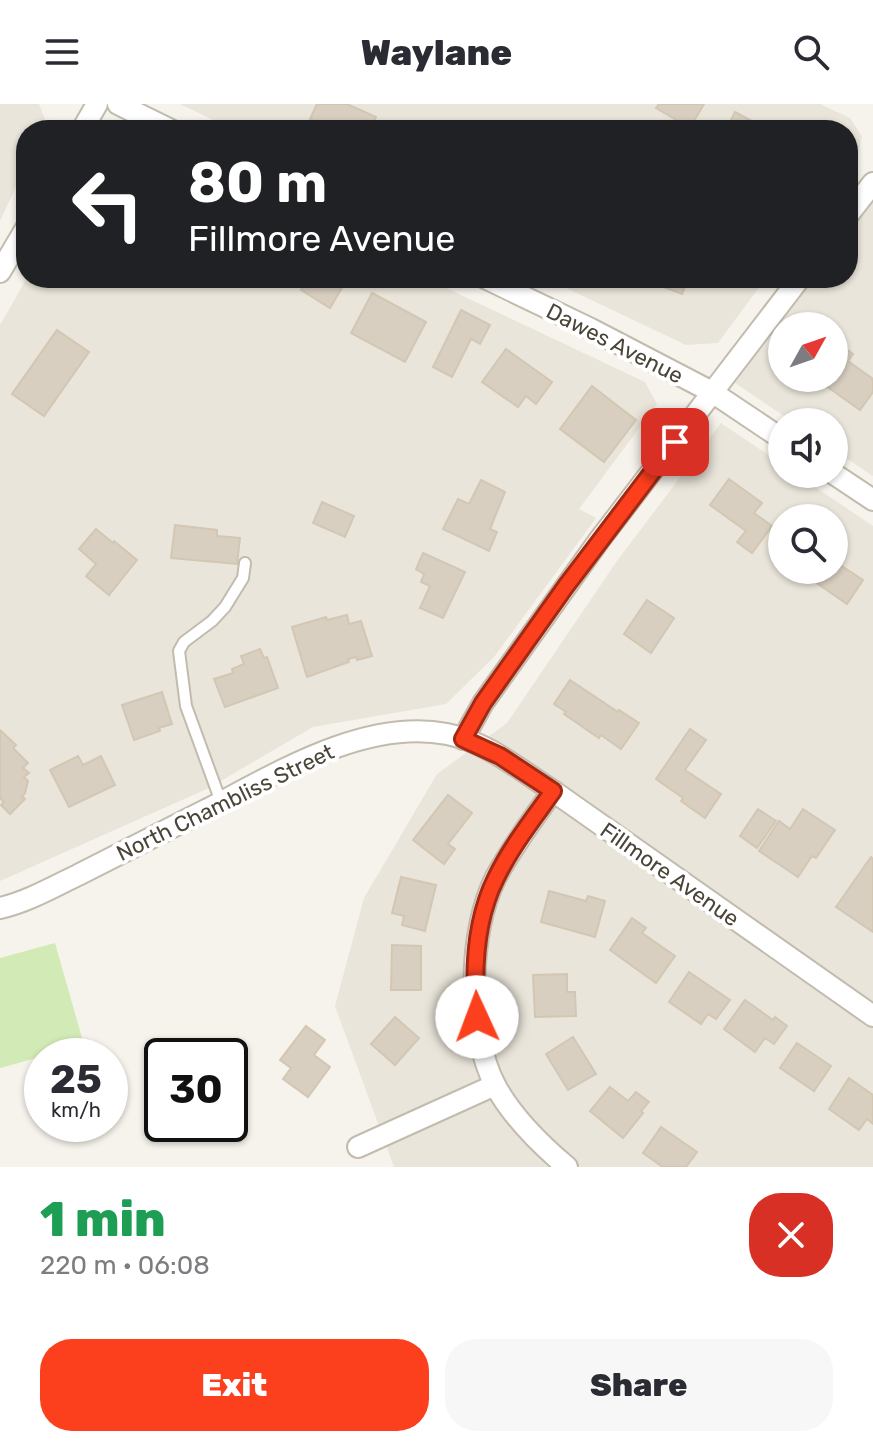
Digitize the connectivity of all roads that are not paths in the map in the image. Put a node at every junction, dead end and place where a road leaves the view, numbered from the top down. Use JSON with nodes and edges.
{"nodes":[{"id":1,"x":118,"y":104,"type":"edge"},
{"id":2,"x":151,"y":120,"type":"edge"},
{"id":3,"x":873,"y":183,"type":"edge"},
{"id":4,"x":858,"y":202,"type":"edge"},
{"id":5,"x":16,"y":245,"type":"edge"},
{"id":6,"x":0,"y":272,"type":"edge"},
{"id":7,"x":506,"y":288,"type":"edge"},
{"id":8,"x":792,"y":288,"type":"edge"},
{"id":9,"x":712,"y":392,"type":"junction"},
{"id":10,"x":768,"y":430,"type":"edge"},
{"id":11,"x":848,"y":483,"type":"edge"},
{"id":12,"x":873,"y":500,"type":"edge"},
{"id":13,"x":245,"y":563,"type":"dead end"},
{"id":14,"x":463,"y":739,"type":"junction"},
{"id":15,"x":553,"y":791,"type":"junction"},
{"id":16,"x":221,"y":802,"type":"junction"},
{"id":17,"x":4,"y":902,"type":"edge"},
{"id":18,"x":873,"y":1016,"type":"edge"},
{"id":19,"x":495,"y":1085,"type":"junction"},
{"id":20,"x":358,"y":1147,"type":"dead end"},
{"id":21,"x":567,"y":1167,"type":"edge"}],
"edges":[{"from":1,"to":2,"type":"street"},
{"from":3,"to":4,"type":"street"},
{"from":5,"to":6,"type":"street"},
{"from":7,"to":9,"type":"street","name":"Dawes Avenue"},
{"from":8,"to":9,"type":"street"},
{"from":9,"to":10,"type":"street","name":"Dawes Avenue"},
{"from":9,"to":14,"type":"street"},
{"from":11,"to":12,"type":"street"},
{"from":13,"to":16,"type":"lane"},
{"from":14,"to":15,"type":"street","name":"Fillmore Avenue"},
{"from":14,"to":16,"type":"street","name":"North Chambliss Street"},
{"from":15,"to":18,"type":"street","name":"Fillmore Avenue"},
{"from":15,"to":19,"type":"street"},
{"from":16,"to":17,"type":"street","name":"North Chambliss Street"},
{"from":19,"to":20,"type":"street"},
{"from":19,"to":21,"type":"street"}]}
